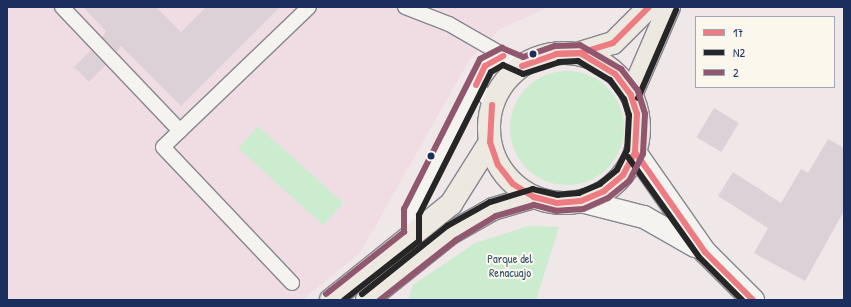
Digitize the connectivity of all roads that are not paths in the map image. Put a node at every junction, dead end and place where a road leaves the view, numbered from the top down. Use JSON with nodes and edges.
{"nodes":[{"id":1,"x":62,"y":7,"type":"edge"},
{"id":2,"x":309,"y":7,"type":"edge"},
{"id":3,"x":405,"y":7,"type":"edge"},
{"id":4,"x":649,"y":7,"type":"edge"},
{"id":5,"x":669,"y":7,"type":"edge"},
{"id":6,"x":580,"y":53,"type":"junction"},
{"id":7,"x":512,"y":61,"type":"junction"},
{"id":8,"x":476,"y":85,"type":"junction"},
{"id":9,"x":631,"y":95,"type":"junction"},
{"id":10,"x":492,"y":105,"type":"junction"},
{"id":11,"x":180,"y":131,"type":"junction"},
{"id":12,"x":490,"y":142,"type":"junction"},
{"id":13,"x":635,"y":152,"type":"junction"},
{"id":14,"x":534,"y":197,"type":"junction"},
{"id":15,"x":581,"y":201,"type":"junction"},
{"id":16,"x":412,"y":236,"type":"junction"},
{"id":17,"x":705,"y":252,"type":"junction"},
{"id":18,"x":292,"y":283,"type":"dead end"},
{"id":19,"x":331,"y":300,"type":"edge"},
{"id":20,"x":367,"y":300,"type":"edge"},
{"id":21,"x":753,"y":300,"type":"edge"}],
"edges":[{"from":1,"to":11,"type":"lane"},
{"from":2,"to":11,"type":"lane"},
{"from":3,"to":7,"type":"lane"},
{"from":4,"to":6,"type":"main road"},
{"from":5,"to":9,"type":"main road"},
{"from":6,"to":7,"type":"main road"},
{"from":6,"to":9,"type":"main road"},
{"from":7,"to":8,"type":"lane"},
{"from":7,"to":10,"type":"main road"},
{"from":8,"to":10,"type":"lane"},
{"from":8,"to":16,"type":"lane"},
{"from":9,"to":13,"type":"main road"},
{"from":10,"to":12,"type":"main road"},
{"from":11,"to":18,"type":"lane"},
{"from":12,"to":14,"type":"main road"},
{"from":12,"to":16,"type":"main road"},
{"from":13,"to":15,"type":"main road"},
{"from":13,"to":17,"type":"street"},
{"from":14,"to":15,"type":"main road"},
{"from":14,"to":20,"type":"main road"},
{"from":15,"to":17,"type":"street"},
{"from":16,"to":19,"type":"main road"},
{"from":17,"to":21,"type":"street"}]}
